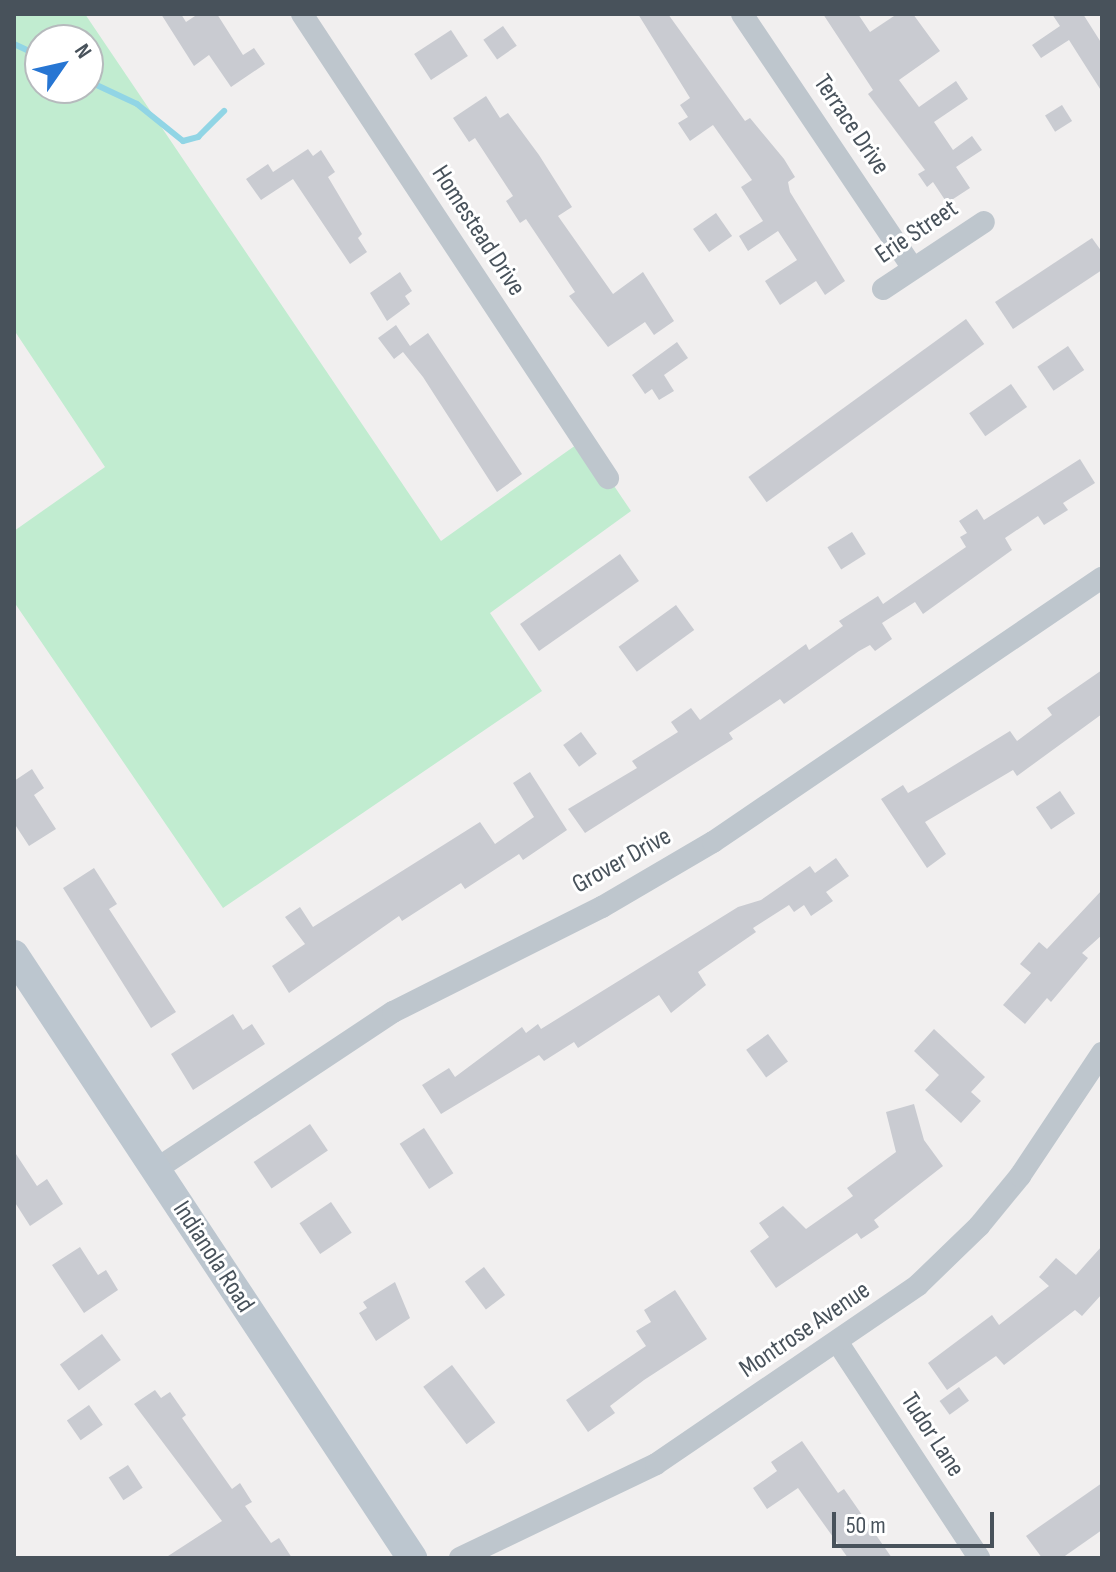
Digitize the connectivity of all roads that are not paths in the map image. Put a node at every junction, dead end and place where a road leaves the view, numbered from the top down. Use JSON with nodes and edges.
{"nodes":[{"id":1,"x":302,"y":14,"type":"edge"},
{"id":2,"x":742,"y":14,"type":"edge"},
{"id":3,"x":984,"y":222,"type":"dead end"},
{"id":4,"x":913,"y":268,"type":"junction"},
{"id":5,"x":883,"y":289,"type":"dead end"},
{"id":6,"x":608,"y":478,"type":"dead end"},
{"id":7,"x":1102,"y":578,"type":"edge"},
{"id":8,"x":14,"y":955,"type":"edge"},
{"id":9,"x":1102,"y":1053,"type":"edge"},
{"id":10,"x":155,"y":1170,"type":"junction"},
{"id":11,"x":838,"y":1343,"type":"junction"},
{"id":12,"x":412,"y":1558,"type":"edge"},
{"id":13,"x":460,"y":1558,"type":"edge"},
{"id":14,"x":979,"y":1558,"type":"edge"}],
"edges":[{"from":1,"to":6,"type":"street","name":"Homestead Drive"},
{"from":2,"to":4,"type":"street","name":"Terrace Drive"},
{"from":3,"to":4,"type":"street","name":"Erie Street"},
{"from":4,"to":5,"type":"street","name":"Erie Street"},
{"from":7,"to":10,"type":"street","name":"Grover Drive"},
{"from":8,"to":10,"type":"street","name":"Indianola Road"},
{"from":9,"to":11,"type":"street","name":"Montrose Avenue"},
{"from":10,"to":12,"type":"street","name":"Indianola Road"},
{"from":11,"to":13,"type":"street","name":"Montrose Avenue"},
{"from":11,"to":14,"type":"street","name":"Tudor Lane"}]}
